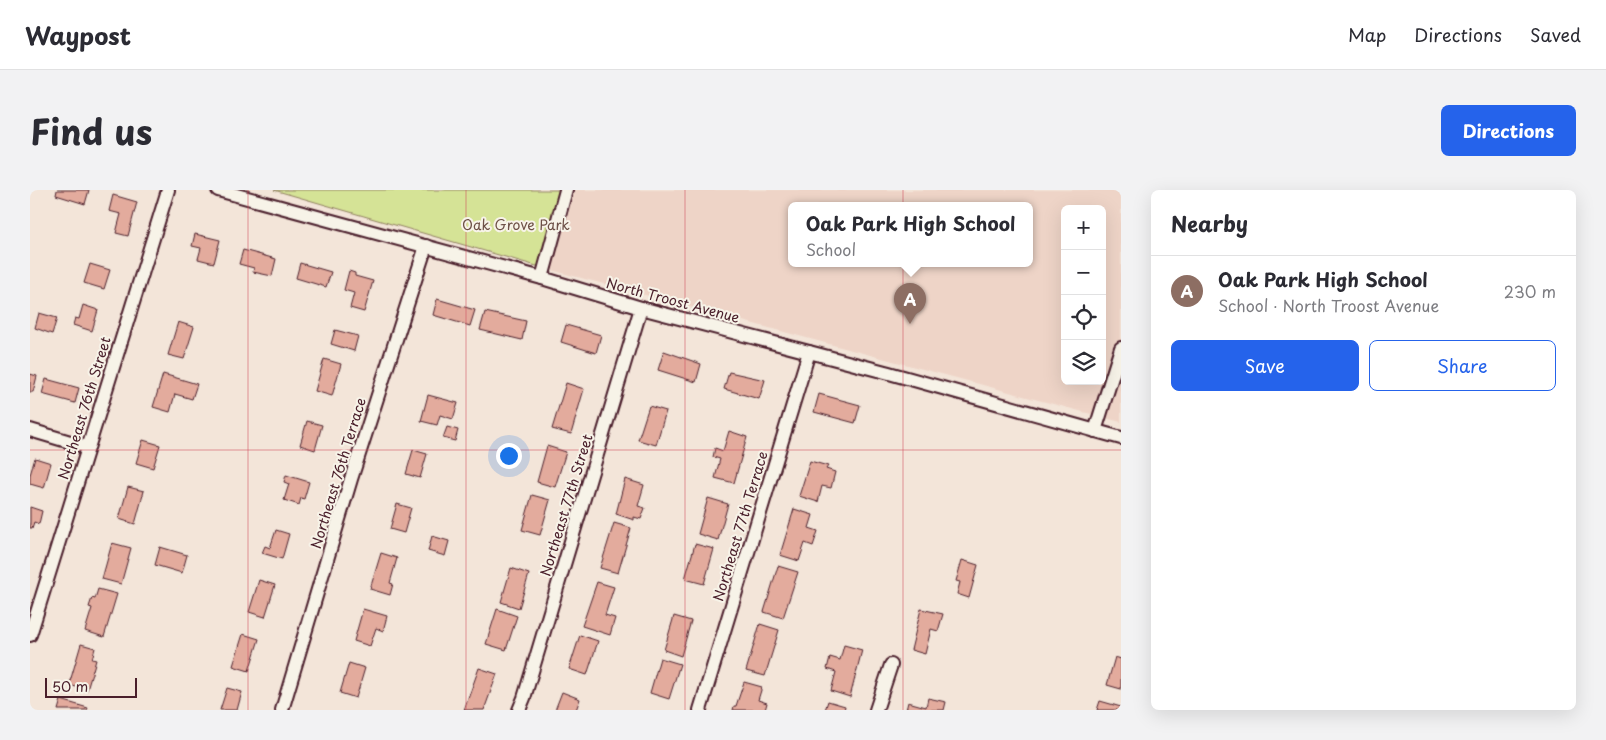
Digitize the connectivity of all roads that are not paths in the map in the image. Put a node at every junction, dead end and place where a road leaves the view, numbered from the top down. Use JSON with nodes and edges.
{"nodes":[{"id":1,"x":168,"y":190,"type":"edge"},
{"id":2,"x":218,"y":190,"type":"edge"},
{"id":3,"x":566,"y":190,"type":"edge"},
{"id":4,"x":426,"y":246,"type":"junction"},
{"id":5,"x":542,"y":278,"type":"junction"},
{"id":6,"x":640,"y":308,"type":"junction"},
{"id":7,"x":1121,"y":348,"type":"edge"},
{"id":8,"x":809,"y":352,"type":"junction"},
{"id":9,"x":30,"y":430,"type":"edge"},
{"id":10,"x":1095,"y":430,"type":"junction"},
{"id":11,"x":1121,"y":438,"type":"edge"},
{"id":12,"x":87,"y":447,"type":"junction"},
{"id":13,"x":33,"y":611,"type":"edge"},
{"id":14,"x":30,"y":635,"type":"edge"},
{"id":15,"x":891,"y":665,"type":"dead end"},
{"id":16,"x":282,"y":710,"type":"edge"},
{"id":17,"x":519,"y":710,"type":"edge"},
{"id":18,"x":700,"y":710,"type":"edge"},
{"id":19,"x":876,"y":710,"type":"edge"}],
"edges":[{"from":1,"to":12,"type":"street","name":"Northeast 76th Street"},
{"from":2,"to":4,"type":"street","name":"North Troost Avenue"},
{"from":3,"to":5,"type":"street"},
{"from":4,"to":5,"type":"street","name":"North Troost Avenue"},
{"from":4,"to":16,"type":"street","name":"Northeast 76th Terrace"},
{"from":5,"to":6,"type":"street","name":"North Troost Avenue"},
{"from":6,"to":8,"type":"street","name":"North Troost Avenue"},
{"from":6,"to":17,"type":"street","name":"Northeast 77th Street"},
{"from":7,"to":10,"type":"street"},
{"from":8,"to":10,"type":"street","name":"North Troost Avenue"},
{"from":8,"to":18,"type":"street","name":"Northeast 77th Terrace"},
{"from":9,"to":12,"type":"street"},
{"from":10,"to":11,"type":"street","name":"North Troost Avenue"},
{"from":12,"to":13,"type":"street","name":"Northeast 76th Street"},
{"from":13,"to":14,"type":"street","name":"Northeast 76th Street"},
{"from":15,"to":19,"type":"street"}]}
